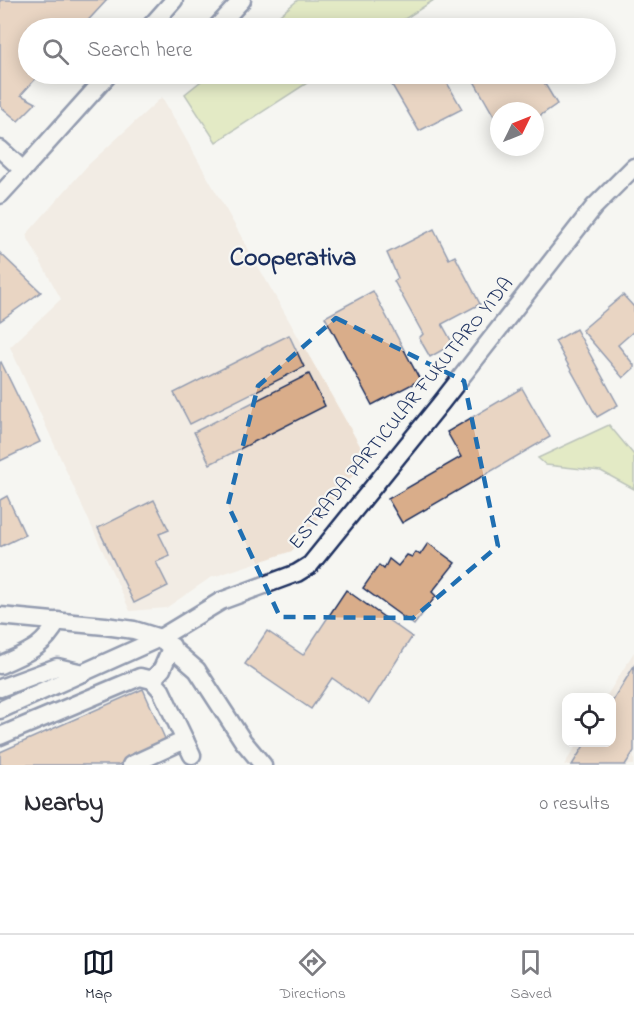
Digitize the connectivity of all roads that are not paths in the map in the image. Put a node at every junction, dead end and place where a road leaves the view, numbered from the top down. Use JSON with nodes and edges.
{"nodes":[{"id":1,"x":174,"y":0,"type":"edge"},
{"id":2,"x":242,"y":0,"type":"edge"},
{"id":3,"x":158,"y":18,"type":"edge"},
{"id":4,"x":225,"y":18,"type":"edge"},
{"id":5,"x":100,"y":84,"type":"edge"},
{"id":6,"x":0,"y":149,"type":"edge"},
{"id":7,"x":634,"y":167,"type":"edge"},
{"id":8,"x":23,"y":170,"type":"junction"},
{"id":9,"x":0,"y":195,"type":"edge"},
{"id":10,"x":0,"y":616,"type":"edge"},
{"id":11,"x":58,"y":621,"type":"junction"},
{"id":12,"x":166,"y":642,"type":"junction"},
{"id":13,"x":0,"y":665,"type":"edge"},
{"id":14,"x":82,"y":673,"type":"junction"},
{"id":15,"x":153,"y":680,"type":"junction"},
{"id":16,"x":0,"y":688,"type":"edge"},
{"id":17,"x":0,"y":710,"type":"edge"},
{"id":18,"x":0,"y":736,"type":"edge"},
{"id":19,"x":131,"y":765,"type":"edge"},
{"id":20,"x":263,"y":765,"type":"edge"}],
"edges":[{"from":1,"to":3,"type":"street"},
{"from":2,"to":4,"type":"street"},
{"from":5,"to":8,"type":"street"},
{"from":6,"to":8,"type":"street"},
{"from":7,"to":12,"type":"street","name":"ESTRADA PARTICULAR FUKUTARO YIDA"},
{"from":8,"to":9,"type":"street"},
{"from":10,"to":11,"type":"street"},
{"from":11,"to":12,"type":"street"},
{"from":11,"to":13,"type":"street"},
{"from":12,"to":14,"type":"street","name":"ESTRADA PARTICULAR FUKUTARO YIDA"},
{"from":12,"to":15,"type":"street"},
{"from":12,"to":20,"type":"street"},
{"from":14,"to":16,"type":"street"},
{"from":14,"to":17,"type":"street","name":"ESTRADA PARTICULAR FUKUTARO YIDA"},
{"from":15,"to":18,"type":"street"},
{"from":15,"to":19,"type":"street"}]}
